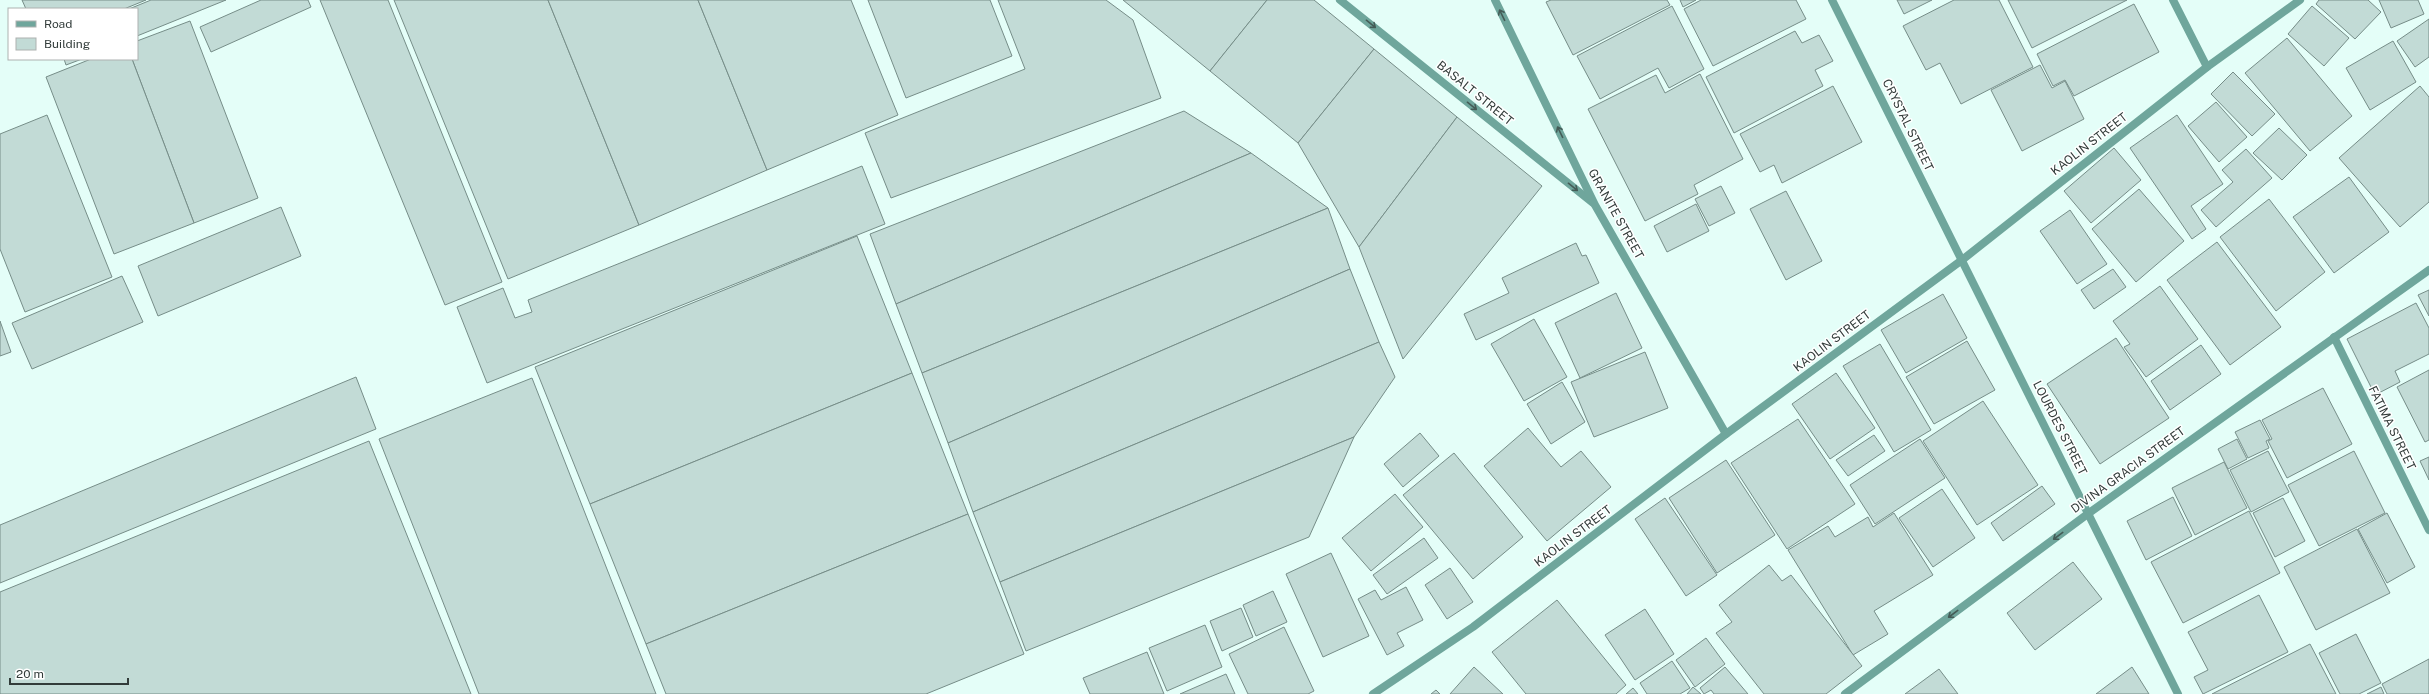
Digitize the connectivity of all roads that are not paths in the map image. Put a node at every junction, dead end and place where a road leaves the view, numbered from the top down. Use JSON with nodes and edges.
{"nodes":[{"id":1,"x":1340,"y":0,"type":"edge"},
{"id":2,"x":1495,"y":0,"type":"edge"},
{"id":3,"x":1832,"y":0,"type":"edge"},
{"id":4,"x":2173,"y":0,"type":"edge"},
{"id":5,"x":2300,"y":0,"type":"edge"},
{"id":6,"x":2207,"y":67,"type":"junction"},
{"id":7,"x":1595,"y":205,"type":"junction"},
{"id":8,"x":1962,"y":260,"type":"junction"},
{"id":9,"x":2429,"y":270,"type":"edge"},
{"id":10,"x":2334,"y":337,"type":"junction"},
{"id":11,"x":1726,"y":434,"type":"junction"},
{"id":12,"x":2089,"y":513,"type":"junction"},
{"id":13,"x":2429,"y":530,"type":"edge"},
{"id":14,"x":1373,"y":694,"type":"edge"},
{"id":15,"x":1845,"y":694,"type":"edge"},
{"id":16,"x":2178,"y":694,"type":"edge"}],
"edges":[{"from":1,"to":7,"type":"street","name":"BASALT STREET","one_way":true},
{"from":7,"to":2,"type":"street","name":"GRANITE STREET","one_way":true},
{"from":3,"to":8,"type":"street","name":"CRYSTAL STREET"},
{"from":4,"to":6,"type":"street"},
{"from":5,"to":6,"type":"street","name":"KAOLIN STREET"},
{"from":6,"to":8,"type":"street","name":"KAOLIN STREET"},
{"from":7,"to":11,"type":"street","name":"GRANITE STREET"},
{"from":8,"to":11,"type":"street","name":"KAOLIN STREET"},
{"from":8,"to":12,"type":"street","name":"LOURDES STREET"},
{"from":9,"to":10,"type":"street","name":"DIVINA GRACIA STREET"},
{"from":10,"to":12,"type":"street","name":"DIVINA GRACIA STREET"},
{"from":10,"to":13,"type":"street","name":"FATIMA STREET"},
{"from":11,"to":14,"type":"street","name":"KAOLIN STREET"},
{"from":12,"to":15,"type":"street","name":"DIVINA GRACIA STREET","one_way":true},
{"from":12,"to":16,"type":"street","name":"LOURDES STREET"}]}
